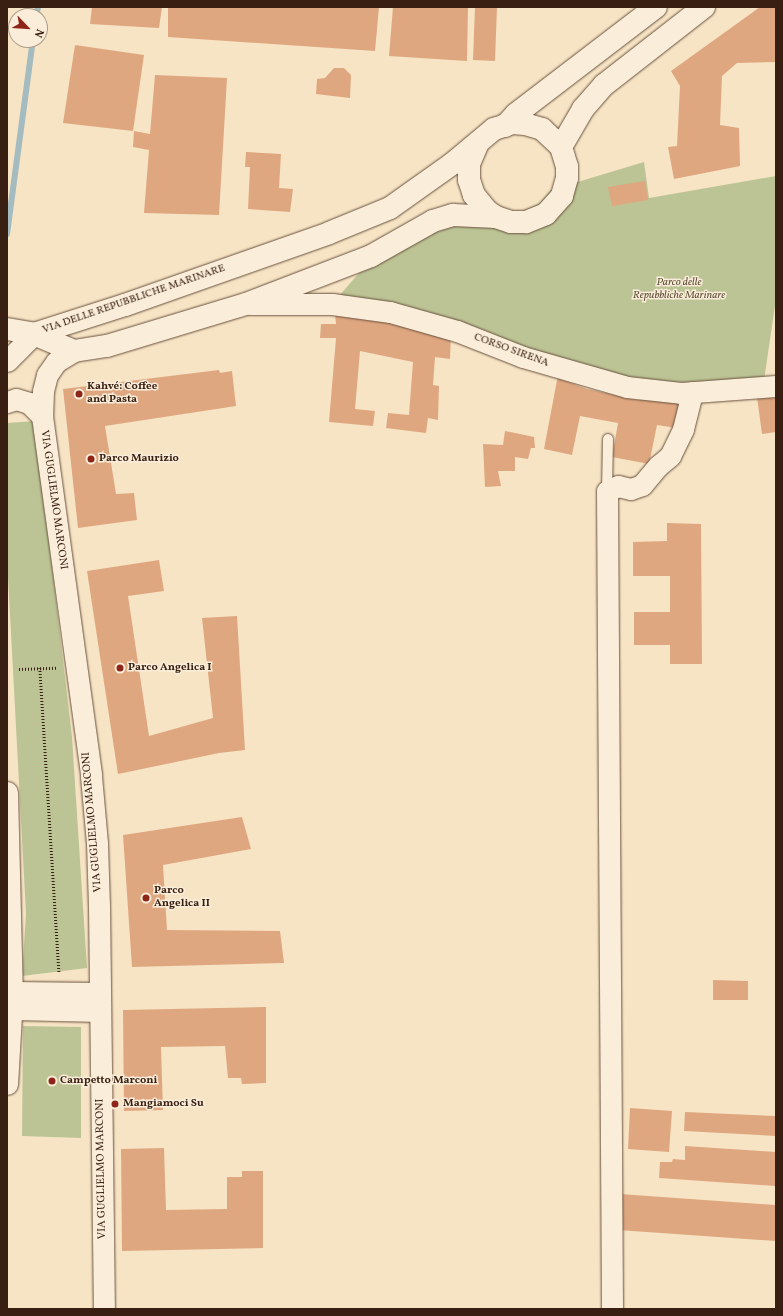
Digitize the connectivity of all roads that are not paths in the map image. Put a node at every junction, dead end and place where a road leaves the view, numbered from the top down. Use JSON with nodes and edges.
{"nodes":[{"id":1,"x":656,"y":7,"type":"edge"},
{"id":2,"x":704,"y":7,"type":"edge"},
{"id":3,"x":505,"y":126,"type":"junction"},
{"id":4,"x":478,"y":144,"type":"junction"},
{"id":5,"x":561,"y":147,"type":"junction"},
{"id":6,"x":496,"y":217,"type":"junction"},
{"id":7,"x":246,"y":304,"type":"junction"},
{"id":8,"x":7,"y":329,"type":"edge"},
{"id":9,"x":34,"y":334,"type":"junction"},
{"id":10,"x":74,"y":351,"type":"junction"},
{"id":11,"x":7,"y":361,"type":"edge"},
{"id":12,"x":776,"y":386,"type":"edge"},
{"id":13,"x":692,"y":392,"type":"junction"},
{"id":14,"x":7,"y":402,"type":"edge"},
{"id":15,"x":42,"y":416,"type":"junction"},
{"id":16,"x":608,"y":439,"type":"dead end"},
{"id":17,"x":607,"y":491,"type":"junction"},
{"id":18,"x":7,"y":792,"type":"edge"},
{"id":19,"x":11,"y":999,"type":"edge"},
{"id":20,"x":100,"y":1002,"type":"junction"},
{"id":21,"x":7,"y":1084,"type":"edge"},
{"id":22,"x":104,"y":1309,"type":"edge"},
{"id":23,"x":612,"y":1309,"type":"edge"}],
"edges":[{"from":1,"to":3,"type":"main road"},
{"from":2,"to":5,"type":"main road"},
{"from":3,"to":4,"type":"main road"},
{"from":3,"to":5,"type":"main road"},
{"from":4,"to":6,"type":"main road"},
{"from":4,"to":9,"type":"main road","name":"VIA DELLE REPUBBLICHE MARINARE"},
{"from":5,"to":6,"type":"main road"},
{"from":6,"to":7,"type":"main road"},
{"from":7,"to":10,"type":"main road"},
{"from":7,"to":13,"type":"street","name":"CORSO SIRENA"},
{"from":8,"to":9,"type":"main road"},
{"from":9,"to":10,"type":"main road","name":"VIA DELLE REPUBBLICHE MARINARE"},
{"from":9,"to":11,"type":"street"},
{"from":10,"to":15,"type":"street","name":"VIA GUGLIELMO MARCONI"},
{"from":12,"to":13,"type":"street","name":"CORSO SIRENA"},
{"from":13,"to":17,"type":"street"},
{"from":14,"to":15,"type":"street"},
{"from":15,"to":20,"type":"street","name":"VIA GUGLIELMO MARCONI"},
{"from":16,"to":17,"type":"lane"},
{"from":17,"to":23,"type":"street"},
{"from":18,"to":19,"type":"street"},
{"from":19,"to":20,"type":"street"},
{"from":19,"to":21,"type":"street"},
{"from":20,"to":22,"type":"street","name":"VIA GUGLIELMO MARCONI"}]}
